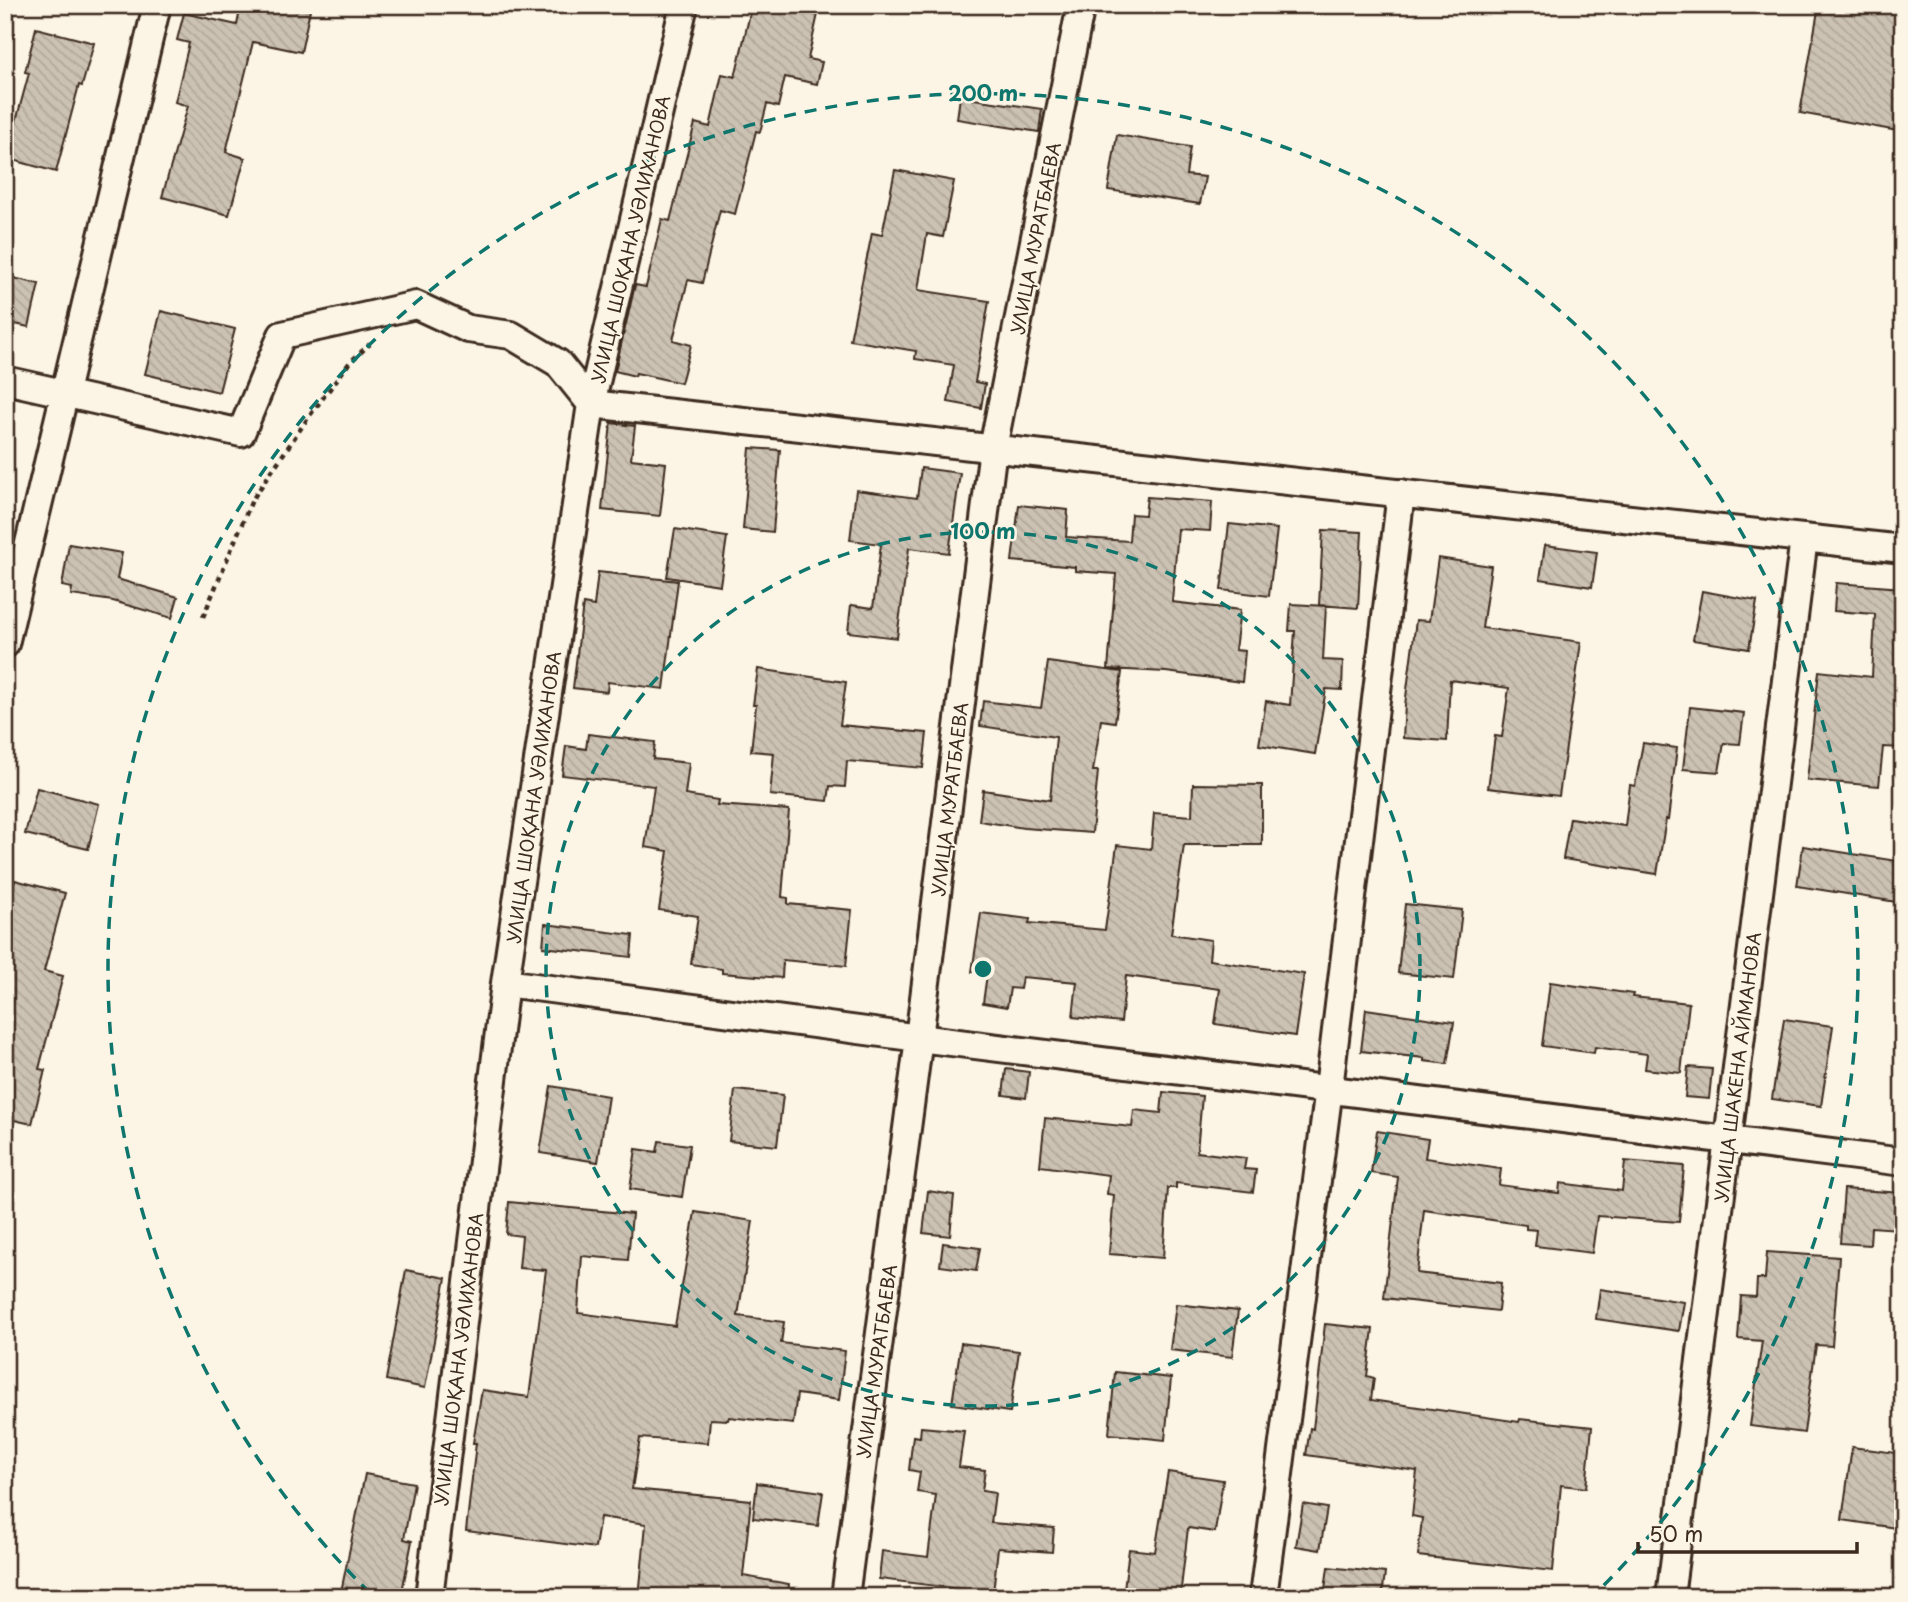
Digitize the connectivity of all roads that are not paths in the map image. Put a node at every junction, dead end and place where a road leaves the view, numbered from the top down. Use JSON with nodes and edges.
{"nodes":[{"id":1,"x":157,"y":5,"type":"edge"},
{"id":2,"x":684,"y":5,"type":"edge"},
{"id":3,"x":1081,"y":5,"type":"edge"},
{"id":4,"x":5,"y":380,"type":"edge"},
{"id":5,"x":66,"y":394,"type":"junction"},
{"id":6,"x":591,"y":404,"type":"junction"},
{"id":7,"x":993,"y":448,"type":"junction"},
{"id":8,"x":1401,"y":494,"type":"junction"},
{"id":9,"x":1804,"y":538,"type":"junction"},
{"id":10,"x":1903,"y":549,"type":"edge"},
{"id":11,"x":5,"y":645,"type":"edge"},
{"id":12,"x":505,"y":983,"type":"junction"},
{"id":13,"x":919,"y":1038,"type":"junction"},
{"id":14,"x":1329,"y":1088,"type":"junction"},
{"id":15,"x":1727,"y":1139,"type":"junction"},
{"id":16,"x":1903,"y":1161,"type":"edge"},
{"id":17,"x":429,"y":1597,"type":"edge"},
{"id":18,"x":845,"y":1597,"type":"edge"},
{"id":19,"x":1263,"y":1597,"type":"edge"},
{"id":20,"x":1670,"y":1597,"type":"edge"}],
"edges":[{"from":1,"to":5,"type":"street"},
{"from":2,"to":6,"type":"street","name":"УЛИЦА ШОҚАНА УӘЛИХАНОВА"},
{"from":3,"to":7,"type":"street","name":"УЛИЦА МУРАТБАЕВА"},
{"from":4,"to":5,"type":"street"},
{"from":5,"to":6,"type":"street"},
{"from":5,"to":11,"type":"street"},
{"from":6,"to":7,"type":"street"},
{"from":6,"to":12,"type":"street","name":"УЛИЦА ШОҚАНА УӘЛИХАНОВА"},
{"from":7,"to":8,"type":"street"},
{"from":7,"to":13,"type":"street","name":"УЛИЦА МУРАТБАЕВА"},
{"from":8,"to":9,"type":"street"},
{"from":8,"to":14,"type":"street"},
{"from":9,"to":10,"type":"street"},
{"from":9,"to":15,"type":"street","name":"УЛИЦА ШАКЕНА АЙМАНОВА"},
{"from":12,"to":13,"type":"street"},
{"from":12,"to":17,"type":"street","name":"УЛИЦА ШОҚАНА УӘЛИХАНОВА"},
{"from":13,"to":14,"type":"street"},
{"from":13,"to":18,"type":"street","name":"УЛИЦА МУРАТБАЕВА"},
{"from":14,"to":15,"type":"street"},
{"from":14,"to":19,"type":"street"},
{"from":15,"to":16,"type":"street"},
{"from":15,"to":20,"type":"street","name":"УЛИЦА ШАКЕНА АЙМАНОВА"}]}
